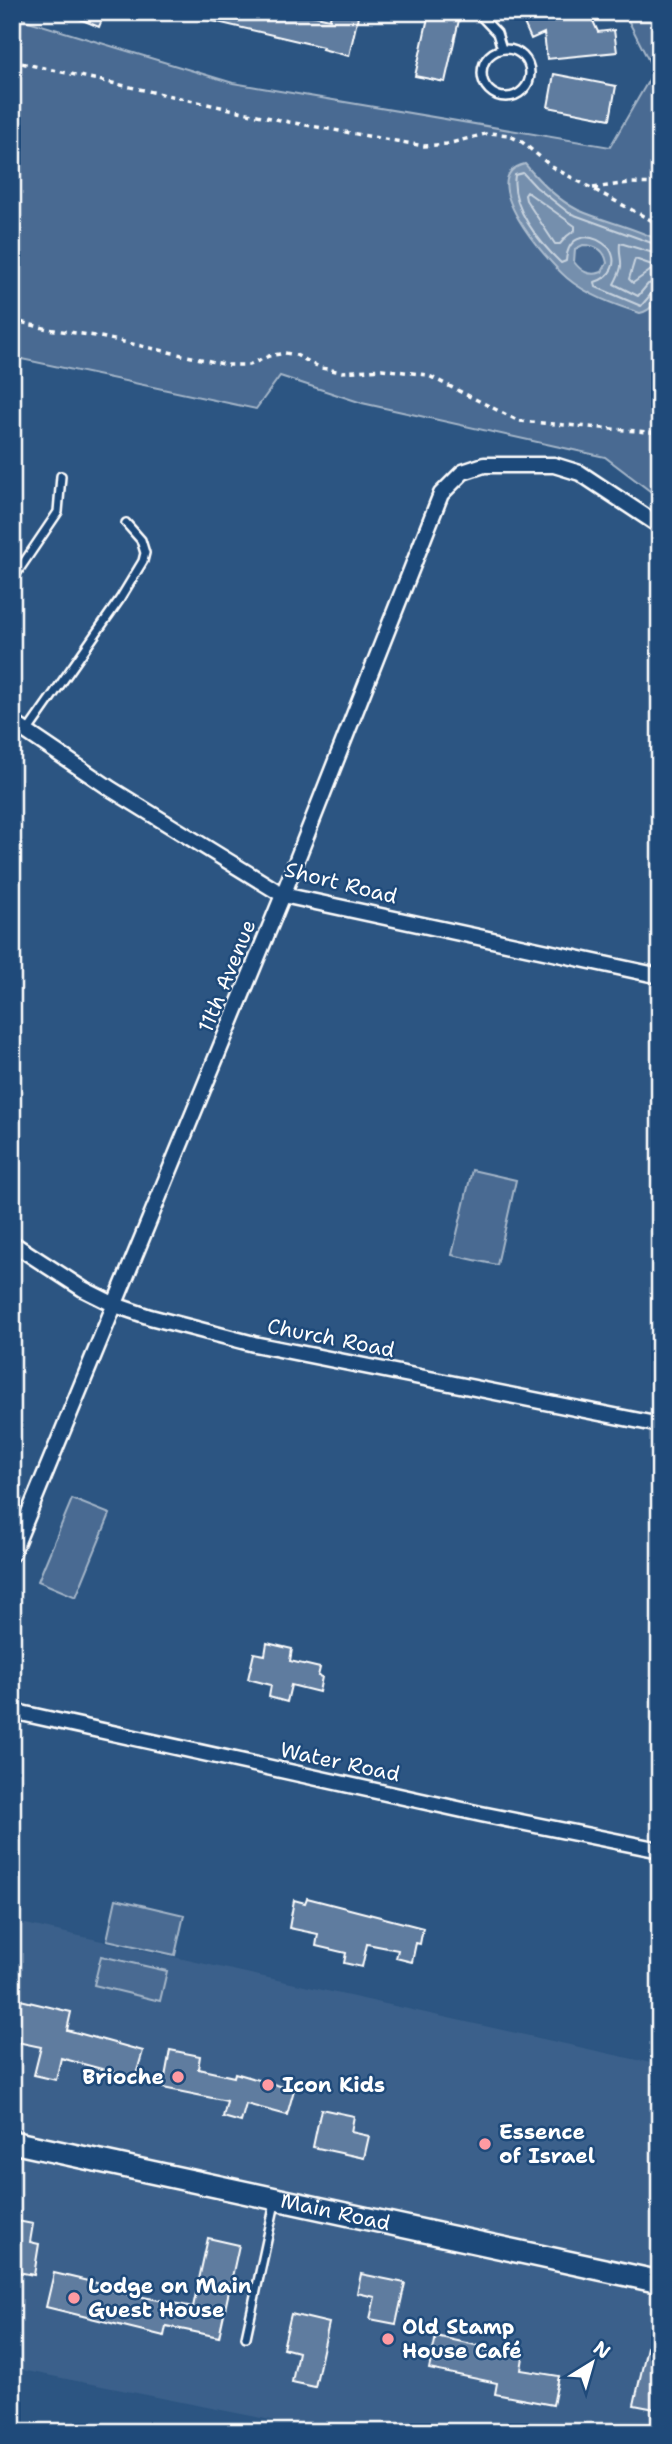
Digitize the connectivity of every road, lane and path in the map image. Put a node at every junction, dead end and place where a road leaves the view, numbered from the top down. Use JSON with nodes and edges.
{"nodes":[{"id":1,"x":477,"y":12,"type":"edge"},
{"id":2,"x":502,"y":49,"type":"junction"},
{"id":3,"x":12,"y":61,"type":"edge"},
{"id":4,"x":660,"y":184,"type":"edge"},
{"id":5,"x":593,"y":187,"type":"junction"},
{"id":6,"x":660,"y":225,"type":"edge"},
{"id":7,"x":12,"y":320,"type":"edge"},
{"id":8,"x":660,"y":433,"type":"edge"},
{"id":9,"x":61,"y":476,"type":"dead end"},
{"id":10,"x":126,"y":523,"type":"dead end"},
{"id":11,"x":660,"y":526,"type":"edge"},
{"id":12,"x":12,"y":580,"type":"edge"},
{"id":13,"x":12,"y":722,"type":"edge"},
{"id":14,"x":27,"y":732,"type":"junction"},
{"id":15,"x":283,"y":895,"type":"junction"},
{"id":16,"x":660,"y":976,"type":"edge"},
{"id":17,"x":12,"y":1243,"type":"edge"},
{"id":18,"x":115,"y":1305,"type":"junction"},
{"id":19,"x":660,"y":1425,"type":"edge"},
{"id":20,"x":12,"y":1554,"type":"edge"},
{"id":21,"x":12,"y":1711,"type":"edge"},
{"id":22,"x":660,"y":1850,"type":"edge"},
{"id":23,"x":12,"y":2142,"type":"edge"},
{"id":24,"x":276,"y":2199,"type":"junction"},
{"id":25,"x":660,"y":2282,"type":"edge"},
{"id":26,"x":246,"y":2337,"type":"dead end"}],
"edges":[{"from":1,"to":2,"type":"lane"},
{"from":2,"to":2,"type":"lane"},
{"from":3,"to":5,"type":"path"},
{"from":4,"to":5,"type":"path"},
{"from":5,"to":6,"type":"path"},
{"from":7,"to":8,"type":"path"},
{"from":9,"to":12,"type":"lane"},
{"from":10,"to":14,"type":"lane"},
{"from":11,"to":15,"type":"street","name":"11th Avenue"},
{"from":13,"to":14,"type":"street","name":"Short Road"},
{"from":14,"to":15,"type":"street","name":"Short Road"},
{"from":15,"to":16,"type":"street","name":"Short Road"},
{"from":15,"to":18,"type":"street","name":"11th Avenue"},
{"from":17,"to":18,"type":"street","name":"Church Road"},
{"from":18,"to":19,"type":"street","name":"Church Road"},
{"from":18,"to":20,"type":"street","name":"11th Avenue"},
{"from":21,"to":22,"type":"street","name":"Water Road"},
{"from":23,"to":24,"type":"main road","name":"Main Road"},
{"from":24,"to":25,"type":"main road","name":"Main Road"},
{"from":24,"to":26,"type":"lane"}]}
